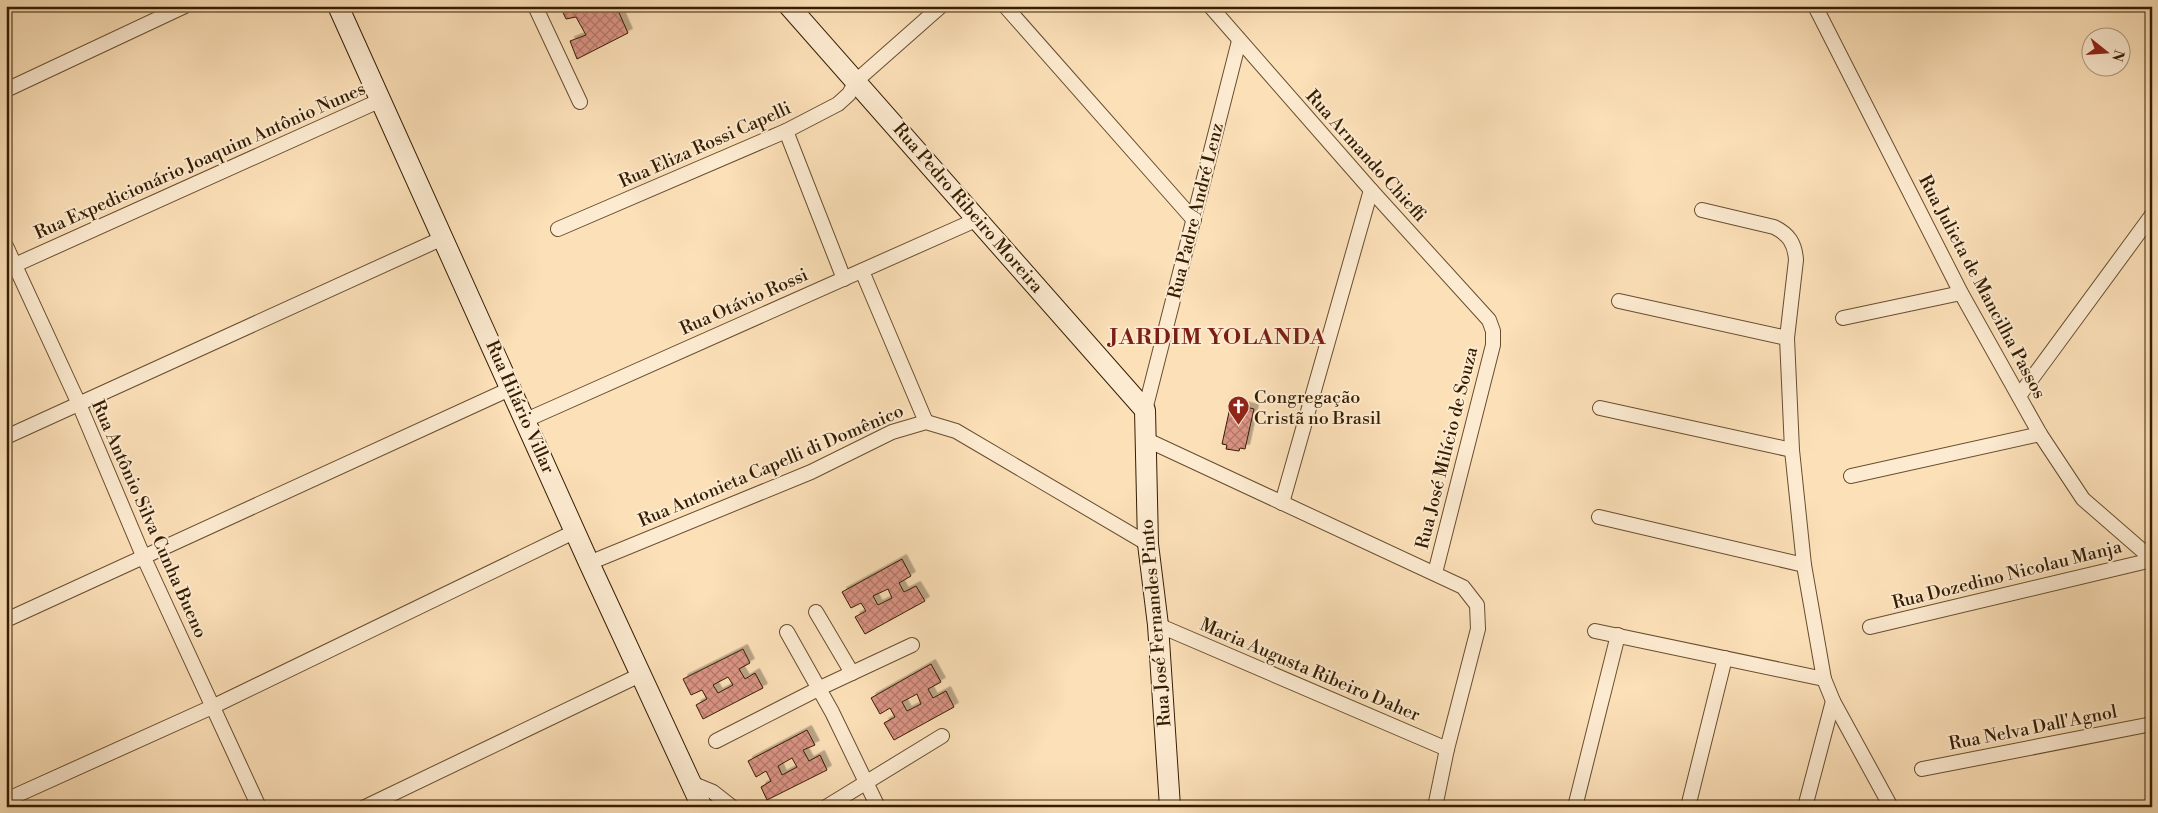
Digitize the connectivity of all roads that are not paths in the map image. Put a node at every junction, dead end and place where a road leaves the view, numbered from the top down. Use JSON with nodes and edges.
{"nodes":[{"id":1,"x":185,"y":6,"type":"edge"},
{"id":2,"x":338,"y":6,"type":"edge"},
{"id":3,"x":535,"y":6,"type":"edge"},
{"id":4,"x":789,"y":6,"type":"edge"},
{"id":5,"x":941,"y":6,"type":"edge"},
{"id":6,"x":1006,"y":6,"type":"edge"},
{"id":7,"x":1210,"y":6,"type":"edge"},
{"id":8,"x":1815,"y":6,"type":"edge"},
{"id":9,"x":1239,"y":41,"type":"junction"},
{"id":10,"x":856,"y":81,"type":"junction"},
{"id":11,"x":6,"y":90,"type":"edge"},
{"id":12,"x":381,"y":100,"type":"junction"},
{"id":13,"x":580,"y":102,"type":"dead end"},
{"id":14,"x":786,"y":131,"type":"junction"},
{"id":15,"x":1370,"y":190,"type":"junction"},
{"id":16,"x":1702,"y":210,"type":"dead end"},
{"id":17,"x":2152,"y":216,"type":"edge"},
{"id":18,"x":978,"y":219,"type":"junction"},
{"id":19,"x":1194,"y":220,"type":"junction"},
{"id":20,"x":558,"y":229,"type":"dead end"},
{"id":21,"x":443,"y":238,"type":"junction"},
{"id":22,"x":6,"y":246,"type":"edge"},
{"id":23,"x":11,"y":267,"type":"edge"},
{"id":24,"x":862,"y":271,"type":"junction"},
{"id":25,"x":844,"y":278,"type":"junction"},
{"id":26,"x":1961,"y":293,"type":"junction"},
{"id":27,"x":1619,"y":301,"type":"dead end"},
{"id":28,"x":1843,"y":318,"type":"dead end"},
{"id":29,"x":1493,"y":331,"type":"joint"},
{"id":30,"x":1787,"y":338,"type":"junction"},
{"id":31,"x":512,"y":388,"type":"junction"},
{"id":32,"x":2020,"y":396,"type":"junction"},
{"id":33,"x":79,"y":404,"type":"junction"},
{"id":34,"x":1600,"y":408,"type":"dead end"},
{"id":35,"x":1145,"y":410,"type":"junction"},
{"id":36,"x":526,"y":420,"type":"junction"},
{"id":37,"x":926,"y":422,"type":"junction"},
{"id":38,"x":2040,"y":434,"type":"junction"},
{"id":39,"x":6,"y":437,"type":"edge"},
{"id":40,"x":1145,"y":439,"type":"junction"},
{"id":41,"x":1792,"y":450,"type":"junction"},
{"id":42,"x":1851,"y":476,"type":"dead end"},
{"id":43,"x":1282,"y":503,"type":"junction"},
{"id":44,"x":1599,"y":517,"type":"dead end"},
{"id":45,"x":576,"y":530,"type":"junction"},
{"id":46,"x":1148,"y":544,"type":"junction"},
{"id":47,"x":144,"y":558,"type":"junction"},
{"id":48,"x":2152,"y":559,"type":"edge"},
{"id":49,"x":589,"y":563,"type":"junction"},
{"id":50,"x":1804,"y":565,"type":"junction"},
{"id":51,"x":1435,"y":573,"type":"junction"},
{"id":52,"x":816,"y":612,"type":"dead end"},
{"id":53,"x":6,"y":620,"type":"edge"},
{"id":54,"x":1158,"y":626,"type":"junction"},
{"id":55,"x":1870,"y":627,"type":"dead end"},
{"id":56,"x":1595,"y":631,"type":"dead end"},
{"id":57,"x":787,"y":632,"type":"dead end"},
{"id":58,"x":1618,"y":635,"type":"junction"},
{"id":59,"x":912,"y":645,"type":"dead end"},
{"id":60,"x":1725,"y":658,"type":"junction"},
{"id":61,"x":852,"y":673,"type":"junction"},
{"id":62,"x":640,"y":675,"type":"junction"},
{"id":63,"x":1824,"y":679,"type":"junction"},
{"id":64,"x":820,"y":688,"type":"junction"},
{"id":65,"x":1833,"y":701,"type":"junction"},
{"id":66,"x":212,"y":707,"type":"junction"},
{"id":67,"x":2152,"y":724,"type":"edge"},
{"id":68,"x":942,"y":736,"type":"dead end"},
{"id":69,"x":716,"y":741,"type":"dead end"},
{"id":70,"x":1447,"y":749,"type":"junction"},
{"id":71,"x":1922,"y":769,"type":"dead end"},
{"id":72,"x":865,"y":782,"type":"junction"},
{"id":73,"x":691,"y":783,"type":"junction"},
{"id":74,"x":6,"y":800,"type":"edge"},
{"id":75,"x":259,"y":807,"type":"edge"},
{"id":76,"x":365,"y":807,"type":"edge"},
{"id":77,"x":702,"y":807,"type":"edge"},
{"id":78,"x":732,"y":807,"type":"edge"},
{"id":79,"x":826,"y":807,"type":"edge"},
{"id":80,"x":878,"y":807,"type":"edge"},
{"id":81,"x":1170,"y":807,"type":"edge"},
{"id":82,"x":1435,"y":807,"type":"edge"},
{"id":83,"x":1575,"y":807,"type":"edge"},
{"id":84,"x":1688,"y":807,"type":"edge"},
{"id":85,"x":1805,"y":807,"type":"edge"},
{"id":86,"x":1891,"y":807,"type":"edge"}],
"edges":[{"from":1,"to":11,"type":"street"},
{"from":2,"to":12,"type":"street","name":"Rua Hilário Villar"},
{"from":3,"to":13,"type":"street"},
{"from":4,"to":10,"type":"street","name":"Rua Pedro Ribeiro Moreira"},
{"from":5,"to":10,"type":"street","name":"Rua Eliza Rossi Capelli"},
{"from":6,"to":19,"type":"street"},
{"from":7,"to":9,"type":"street","name":"Rua Armando Chieffi"},
{"from":8,"to":26,"type":"street","name":"Rua Julieta de Mancilha Passos"},
{"from":9,"to":15,"type":"street","name":"Rua Armando Chieffi"},
{"from":9,"to":19,"type":"street","name":"Rua Padre André Lenz"},
{"from":10,"to":14,"type":"street","name":"Rua Eliza Rossi Capelli"},
{"from":10,"to":18,"type":"street","name":"Rua Pedro Ribeiro Moreira"},
{"from":12,"to":21,"type":"street","name":"Rua Hilário Villar"},
{"from":12,"to":23,"type":"street","name":"Rua Expedicionário Joaquim Antônio Nunes"},
{"from":14,"to":20,"type":"street","name":"Rua Eliza Rossi Capelli"},
{"from":14,"to":25,"type":"street"},
{"from":15,"to":29,"type":"street","name":"Rua Armando Chieffi"},
{"from":15,"to":43,"type":"street"},
{"from":16,"to":30,"type":"street"},
{"from":17,"to":32,"type":"street"},
{"from":18,"to":24,"type":"street","name":"Rua Otávio Rossi"},
{"from":18,"to":35,"type":"street","name":"Rua Pedro Ribeiro Moreira"},
{"from":19,"to":35,"type":"street","name":"Rua Padre André Lenz"},
{"from":21,"to":31,"type":"street","name":"Rua Hilário Villar"},
{"from":21,"to":33,"type":"street"},
{"from":22,"to":23,"type":"street","name":"Rua Antônio Silva Cunha Bueno"},
{"from":23,"to":33,"type":"street","name":"Rua Antônio Silva Cunha Bueno"},
{"from":24,"to":25,"type":"street","name":"Rua Otávio Rossi"},
{"from":24,"to":37,"type":"street"},
{"from":25,"to":36,"type":"street","name":"Rua Otávio Rossi"},
{"from":26,"to":28,"type":"street"},
{"from":26,"to":32,"type":"street","name":"Rua Julieta de Mancilha Passos"},
{"from":27,"to":30,"type":"street"},
{"from":29,"to":51,"type":"street","name":"Rua José Milício de Souza"},
{"from":30,"to":41,"type":"street"},
{"from":31,"to":36,"type":"street","name":"Rua Hilário Villar"},
{"from":31,"to":47,"type":"street"},
{"from":32,"to":38,"type":"street","name":"Rua Julieta de Mancilha Passos"},
{"from":33,"to":39,"type":"street"},
{"from":33,"to":47,"type":"street","name":"Rua Antônio Silva Cunha Bueno"},
{"from":34,"to":41,"type":"street"},
{"from":35,"to":40,"type":"street","name":"Rua Padre André Lenz"},
{"from":36,"to":45,"type":"street","name":"Rua Hilário Villar"},
{"from":37,"to":46,"type":"street","name":"Rua Antonieta Capelli di Domênico"},
{"from":37,"to":49,"type":"street","name":"Rua Antonieta Capelli di Domênico"},
{"from":38,"to":42,"type":"street"},
{"from":38,"to":48,"type":"street","name":"Rua Julieta de Mancilha Passos"},
{"from":40,"to":43,"type":"street"},
{"from":40,"to":46,"type":"street","name":"Rua José Fernandes Pinto"},
{"from":41,"to":50,"type":"street"},
{"from":43,"to":51,"type":"street"},
{"from":44,"to":50,"type":"street"},
{"from":45,"to":49,"type":"street","name":"Rua Hilário Villar"},
{"from":45,"to":66,"type":"street"},
{"from":46,"to":54,"type":"street","name":"Rua José Fernandes Pinto"},
{"from":47,"to":53,"type":"street"},
{"from":47,"to":66,"type":"street","name":"Rua Antônio Silva Cunha Bueno"},
{"from":48,"to":55,"type":"street","name":"Rua Dozedino Nicolau Manja"},
{"from":49,"to":62,"type":"street","name":"Rua Hilário Villar"},
{"from":50,"to":63,"type":"street"},
{"from":51,"to":70,"type":"street"},
{"from":52,"to":61,"type":"street"},
{"from":54,"to":70,"type":"street","name":"Maria Augusta Ribeiro Daher"},
{"from":54,"to":81,"type":"street","name":"Rua José Fernandes Pinto"},
{"from":56,"to":58,"type":"street"},
{"from":57,"to":64,"type":"street"},
{"from":58,"to":60,"type":"street"},
{"from":58,"to":83,"type":"street"},
{"from":59,"to":61,"type":"street"},
{"from":60,"to":63,"type":"street"},
{"from":60,"to":84,"type":"street"},
{"from":61,"to":64,"type":"street"},
{"from":62,"to":73,"type":"street","name":"Rua Hilário Villar"},
{"from":62,"to":76,"type":"street"},
{"from":63,"to":65,"type":"street"},
{"from":64,"to":69,"type":"street"},
{"from":64,"to":72,"type":"street"},
{"from":65,"to":85,"type":"street"},
{"from":65,"to":86,"type":"street"},
{"from":66,"to":74,"type":"street"},
{"from":66,"to":75,"type":"street","name":"Rua Antônio Silva Cunha Bueno"},
{"from":67,"to":71,"type":"street","name":"Rua Nelva Dall'Agnol"},
{"from":68,"to":72,"type":"street"},
{"from":70,"to":82,"type":"street"},
{"from":72,"to":79,"type":"street"},
{"from":72,"to":80,"type":"street"},
{"from":73,"to":77,"type":"street","name":"Rua Hilário Villar"},
{"from":73,"to":78,"type":"street"}]}
